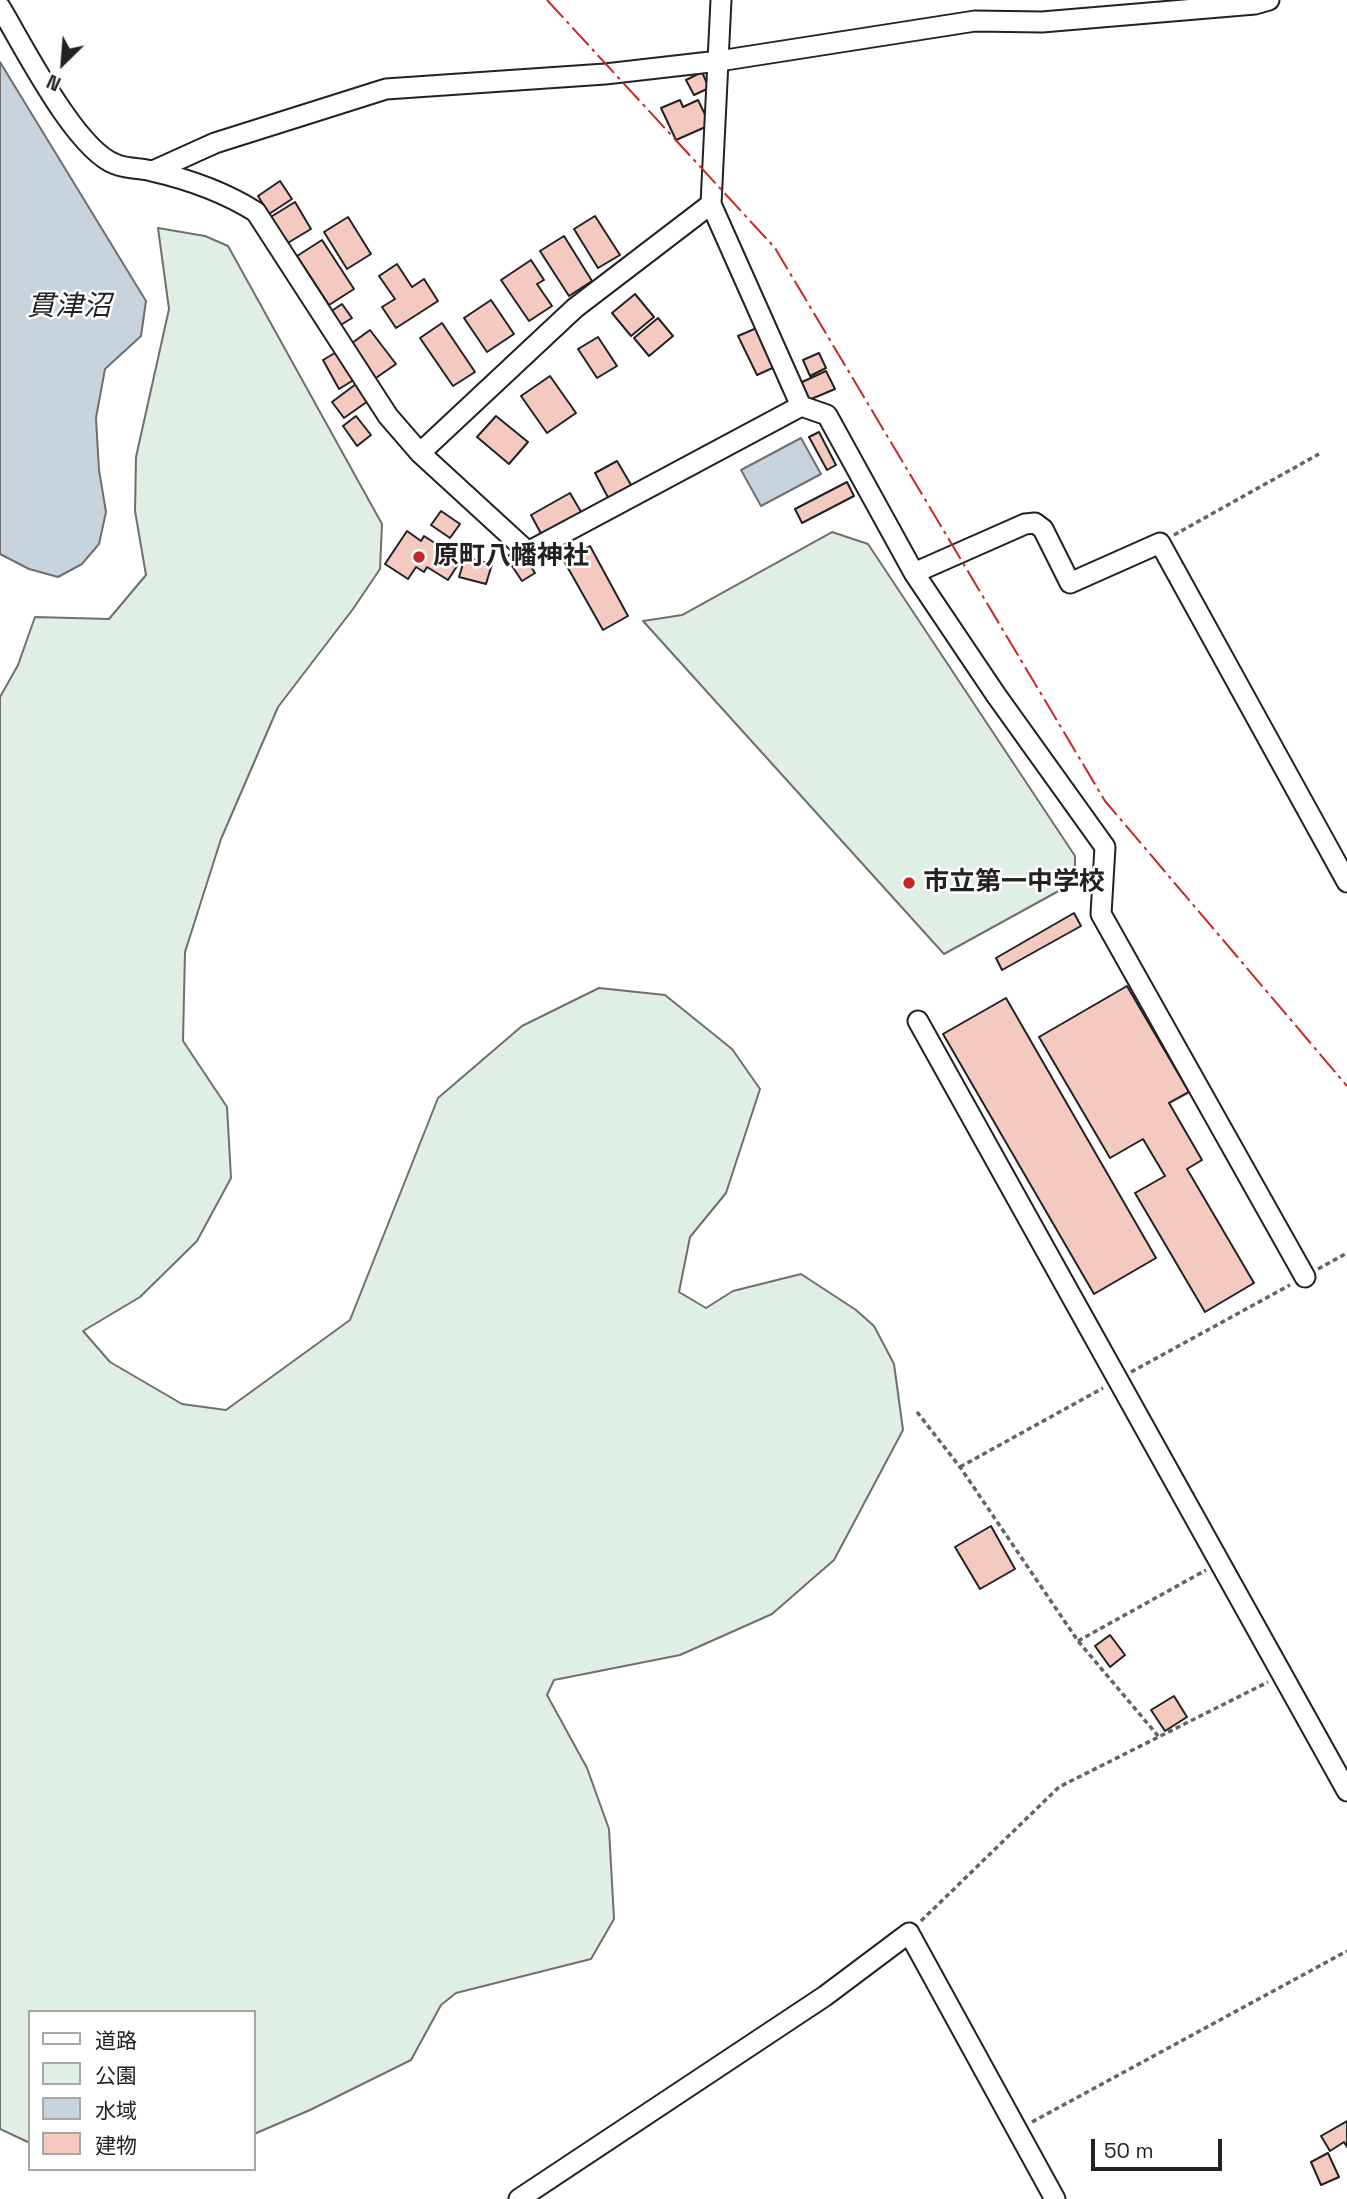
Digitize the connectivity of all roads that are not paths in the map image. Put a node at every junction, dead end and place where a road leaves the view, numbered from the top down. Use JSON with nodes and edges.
{"nodes":[{"id":1,"x":722,"y":0,"type":"edge"},
{"id":2,"x":1269,"y":0,"type":"edge"},
{"id":3,"x":0,"y":7,"type":"edge"},
{"id":4,"x":719,"y":61,"type":"junction"},
{"id":5,"x":153,"y":171,"type":"junction"},
{"id":6,"x":711,"y":204,"type":"junction"},
{"id":7,"x":801,"y":406,"type":"junction"},
{"id":8,"x":419,"y":453,"type":"junction"},
{"id":9,"x":915,"y":573,"type":"junction"},
{"id":10,"x":1347,"y":882,"type":"edge"},
{"id":11,"x":918,"y":1021,"type":"dead end"},
{"id":12,"x":1305,"y":1277,"type":"road end"},
{"id":13,"x":1347,"y":1791,"type":"edge"},
{"id":14,"x":519,"y":2199,"type":"edge"},
{"id":15,"x":1055,"y":2199,"type":"edge"}],
"edges":[{"from":1,"to":4,"type":"street"},
{"from":2,"to":4,"type":"street"},
{"from":3,"to":5,"type":"street"},
{"from":4,"to":5,"type":"street"},
{"from":4,"to":6,"type":"street"},
{"from":5,"to":8,"type":"street"},
{"from":6,"to":7,"type":"street"},
{"from":6,"to":8,"type":"street"},
{"from":7,"to":8,"type":"street"},
{"from":7,"to":9,"type":"street"},
{"from":9,"to":10,"type":"street"},
{"from":9,"to":12,"type":"street"},
{"from":11,"to":13,"type":"street"},
{"from":14,"to":15,"type":"street"}]}
